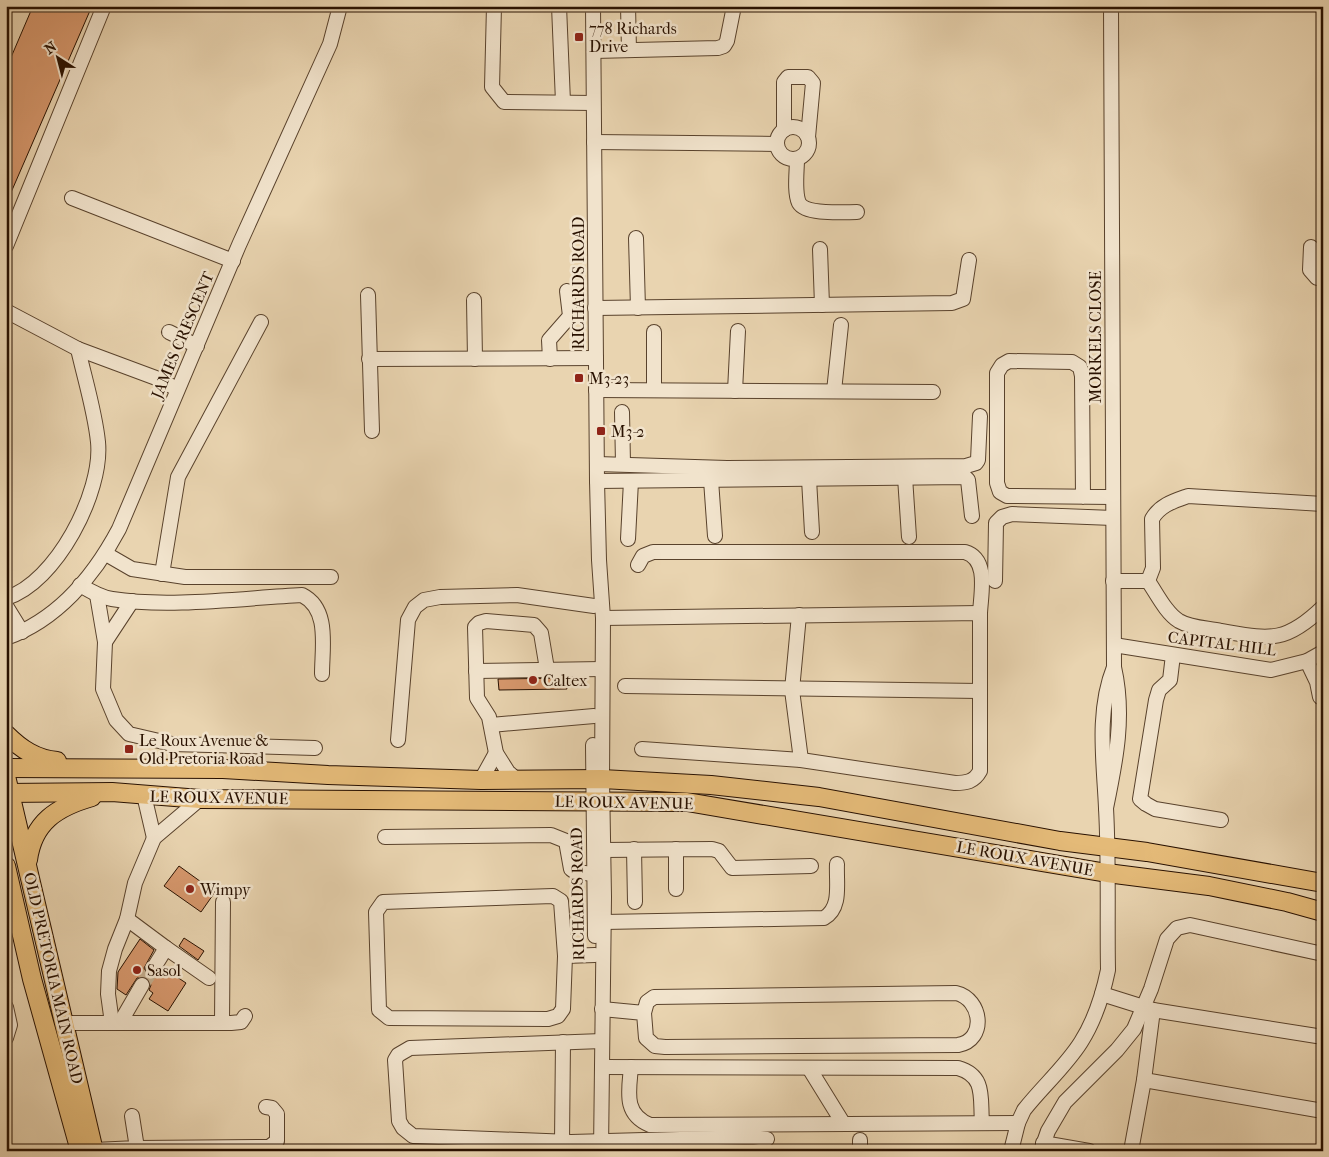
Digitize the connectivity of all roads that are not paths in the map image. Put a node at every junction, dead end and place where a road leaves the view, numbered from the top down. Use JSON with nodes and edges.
{"nodes":[{"id":1,"x":104,"y":6,"type":"edge"},
{"id":2,"x":340,"y":6,"type":"edge"},
{"id":3,"x":494,"y":6,"type":"edge"},
{"id":4,"x":559,"y":6,"type":"edge"},
{"id":5,"x":594,"y":6,"type":"edge"},
{"id":6,"x":628,"y":6,"type":"edge"},
{"id":7,"x":734,"y":6,"type":"edge"},
{"id":8,"x":1111,"y":6,"type":"edge"},
{"id":9,"x":629,"y":50,"type":"junction"},
{"id":10,"x":594,"y":51,"type":"junction"},
{"id":11,"x":563,"y":102,"type":"junction"},
{"id":12,"x":593,"y":103,"type":"junction"},
{"id":13,"x":784,"y":130,"type":"junction"},
{"id":14,"x":808,"y":136,"type":"junction"},
{"id":15,"x":594,"y":142,"type":"junction"},
{"id":16,"x":777,"y":144,"type":"junction"},
{"id":17,"x":797,"y":159,"type":"junction"},
{"id":18,"x":72,"y":198,"type":"dead end"},
{"id":19,"x":856,"y":212,"type":"dead end"},
{"id":20,"x":636,"y":238,"type":"dead end"},
{"id":21,"x":6,"y":246,"type":"edge"},
{"id":22,"x":1311,"y":247,"type":"dead end"},
{"id":23,"x":820,"y":249,"type":"dead end"},
{"id":24,"x":969,"y":260,"type":"dead end"},
{"id":25,"x":233,"y":261,"type":"junction"},
{"id":26,"x":1323,"y":278,"type":"edge"},
{"id":27,"x":567,"y":291,"type":"dead end"},
{"id":28,"x":368,"y":295,"type":"dead end"},
{"id":29,"x":474,"y":300,"type":"dead end"},
{"id":30,"x":822,"y":305,"type":"junction"},
{"id":31,"x":595,"y":308,"type":"junction"},
{"id":32,"x":638,"y":308,"type":"junction"},
{"id":33,"x":6,"y":311,"type":"edge"},
{"id":34,"x":261,"y":322,"type":"dead end"},
{"id":35,"x":840,"y":326,"type":"dead end"},
{"id":36,"x":738,"y":331,"type":"dead end"},
{"id":37,"x":169,"y":332,"type":"dead end"},
{"id":38,"x":654,"y":332,"type":"dead end"},
{"id":39,"x":197,"y":346,"type":"junction"},
{"id":40,"x":78,"y":350,"type":"junction"},
{"id":41,"x":596,"y":358,"type":"junction"},
{"id":42,"x":369,"y":359,"type":"junction"},
{"id":43,"x":475,"y":359,"type":"junction"},
{"id":44,"x":550,"y":359,"type":"junction"},
{"id":45,"x":177,"y":389,"type":"junction"},
{"id":46,"x":596,"y":390,"type":"junction"},
{"id":47,"x":654,"y":390,"type":"junction"},
{"id":48,"x":735,"y":390,"type":"junction"},
{"id":49,"x":834,"y":392,"type":"junction"},
{"id":50,"x":932,"y":392,"type":"dead end"},
{"id":51,"x":622,"y":412,"type":"dead end"},
{"id":52,"x":980,"y":416,"type":"dead end"},
{"id":53,"x":372,"y":431,"type":"dead end"},
{"id":54,"x":597,"y":464,"type":"junction"},
{"id":55,"x":623,"y":464,"type":"junction"},
{"id":56,"x":905,"y":477,"type":"junction"},
{"id":57,"x":809,"y":479,"type":"junction"},
{"id":58,"x":711,"y":480,"type":"junction"},
{"id":59,"x":631,"y":481,"type":"junction"},
{"id":60,"x":597,"y":482,"type":"junction"},
{"id":61,"x":1083,"y":497,"type":"junction"},
{"id":62,"x":1113,"y":497,"type":"junction"},
{"id":63,"x":1323,"y":504,"type":"edge"},
{"id":64,"x":972,"y":516,"type":"dead end"},
{"id":65,"x":1113,"y":518,"type":"junction"},
{"id":66,"x":812,"y":532,"type":"dead end"},
{"id":67,"x":715,"y":536,"type":"dead end"},
{"id":68,"x":909,"y":537,"type":"dead end"},
{"id":69,"x":628,"y":539,"type":"dead end"},
{"id":70,"x":106,"y":554,"type":"junction"},
{"id":71,"x":599,"y":560,"type":"junction"},
{"id":72,"x":638,"y":564,"type":"dead end"},
{"id":73,"x":162,"y":574,"type":"junction"},
{"id":74,"x":331,"y":577,"type":"dead end"},
{"id":75,"x":1113,"y":581,"type":"junction"},
{"id":76,"x":994,"y":582,"type":"dead end"},
{"id":77,"x":1148,"y":582,"type":"junction"},
{"id":78,"x":80,"y":585,"type":"junction"},
{"id":79,"x":98,"y":595,"type":"junction"},
{"id":80,"x":6,"y":598,"type":"edge"},
{"id":81,"x":132,"y":601,"type":"junction"},
{"id":82,"x":6,"y":606,"type":"edge"},
{"id":83,"x":594,"y":606,"type":"junction"},
{"id":84,"x":1323,"y":607,"type":"edge"},
{"id":85,"x":980,"y":613,"type":"junction"},
{"id":86,"x":799,"y":616,"type":"junction"},
{"id":87,"x":603,"y":618,"type":"junction"},
{"id":88,"x":22,"y":632,"type":"junction"},
{"id":89,"x":6,"y":638,"type":"edge"},
{"id":90,"x":106,"y":642,"type":"junction"},
{"id":91,"x":1114,"y":645,"type":"junction"},
{"id":92,"x":1323,"y":652,"type":"edge"},
{"id":93,"x":1173,"y":655,"type":"junction"},
{"id":94,"x":1307,"y":661,"type":"junction"},
{"id":95,"x":547,"y":669,"type":"junction"},
{"id":96,"x":598,"y":669,"type":"junction"},
{"id":97,"x":476,"y":671,"type":"junction"},
{"id":98,"x":322,"y":674,"type":"dead end"},
{"id":99,"x":625,"y":686,"type":"dead end"},
{"id":100,"x":792,"y":690,"type":"junction"},
{"id":101,"x":980,"y":690,"type":"junction"},
{"id":102,"x":1320,"y":697,"type":"dead end"},
{"id":103,"x":594,"y":716,"type":"junction"},
{"id":104,"x":491,"y":725,"type":"junction"},
{"id":105,"x":6,"y":734,"type":"edge"},
{"id":106,"x":398,"y":740,"type":"dead end"},
{"id":107,"x":314,"y":748,"type":"dead end"},
{"id":108,"x":642,"y":749,"type":"dead end"},
{"id":109,"x":496,"y":752,"type":"junction"},
{"id":110,"x":801,"y":760,"type":"junction"},
{"id":111,"x":6,"y":768,"type":"edge"},
{"id":112,"x":76,"y":768,"type":"junction"},
{"id":113,"x":6,"y":776,"type":"edge"},
{"id":114,"x":516,"y":779,"type":"junction"},
{"id":115,"x":597,"y":779,"type":"junction"},
{"id":116,"x":481,"y":780,"type":"junction"},
{"id":117,"x":112,"y":792,"type":"junction"},
{"id":118,"x":8,"y":793,"type":"edge"},
{"id":119,"x":144,"y":795,"type":"junction"},
{"id":120,"x":200,"y":799,"type":"junction"},
{"id":121,"x":598,"y":801,"type":"junction"},
{"id":122,"x":1221,"y":820,"type":"dead end"},
{"id":123,"x":385,"y":837,"type":"dead end"},
{"id":124,"x":154,"y":838,"type":"junction"},
{"id":125,"x":1107,"y":846,"type":"junction"},
{"id":126,"x":634,"y":849,"type":"junction"},
{"id":127,"x":676,"y":849,"type":"junction"},
{"id":128,"x":604,"y":850,"type":"junction"},
{"id":129,"x":27,"y":864,"type":"junction"},
{"id":130,"x":837,"y":864,"type":"dead end"},
{"id":131,"x":6,"y":866,"type":"edge"},
{"id":132,"x":811,"y":866,"type":"dead end"},
{"id":133,"x":1107,"y":873,"type":"junction"},
{"id":134,"x":594,"y":874,"type":"junction"},
{"id":135,"x":1323,"y":883,"type":"edge"},
{"id":136,"x":676,"y":888,"type":"dead end"},
{"id":137,"x":6,"y":889,"type":"edge"},
{"id":138,"x":223,"y":902,"type":"dead end"},
{"id":139,"x":635,"y":902,"type":"dead end"},
{"id":140,"x":1323,"y":912,"type":"edge"},
{"id":141,"x":127,"y":919,"type":"junction"},
{"id":142,"x":604,"y":922,"type":"junction"},
{"id":143,"x":23,"y":941,"type":"junction"},
{"id":144,"x":166,"y":948,"type":"junction"},
{"id":145,"x":1323,"y":954,"type":"edge"},
{"id":146,"x":595,"y":955,"type":"junction"},
{"id":147,"x":565,"y":956,"type":"junction"},
{"id":148,"x":153,"y":969,"type":"tunnel mouth"},
{"id":149,"x":209,"y":978,"type":"dead end"},
{"id":150,"x":142,"y":985,"type":"tunnel mouth"},
{"id":151,"x":1102,"y":994,"type":"junction"},
{"id":152,"x":6,"y":1007,"type":"edge"},
{"id":153,"x":1148,"y":1008,"type":"junction"},
{"id":154,"x":644,"y":1013,"type":"junction"},
{"id":155,"x":602,"y":1014,"type":"junction"},
{"id":156,"x":245,"y":1016,"type":"dead end"},
{"id":157,"x":65,"y":1023,"type":"junction"},
{"id":158,"x":116,"y":1023,"type":"junction"},
{"id":159,"x":222,"y":1023,"type":"junction"},
{"id":160,"x":1323,"y":1037,"type":"edge"},
{"id":161,"x":6,"y":1038,"type":"edge"},
{"id":162,"x":602,"y":1041,"type":"junction"},
{"id":163,"x":563,"y":1042,"type":"junction"},
{"id":164,"x":602,"y":1067,"type":"junction"},
{"id":165,"x":631,"y":1067,"type":"junction"},
{"id":166,"x":809,"y":1068,"type":"junction"},
{"id":167,"x":1144,"y":1080,"type":"junction"},
{"id":168,"x":266,"y":1107,"type":"dead end"},
{"id":169,"x":1323,"y":1111,"type":"edge"},
{"id":170,"x":132,"y":1116,"type":"dead end"},
{"id":171,"x":982,"y":1122,"type":"junction"},
{"id":172,"x":843,"y":1123,"type":"junction"},
{"id":173,"x":1018,"y":1123,"type":"junction"},
{"id":174,"x":767,"y":1139,"type":"dead end"},
{"id":175,"x":562,"y":1142,"type":"junction"},
{"id":176,"x":602,"y":1146,"type":"edge"},
{"id":177,"x":631,"y":1146,"type":"edge"},
{"id":178,"x":1042,"y":1147,"type":"edge"},
{"id":179,"x":137,"y":1148,"type":"junction"},
{"id":180,"x":85,"y":1149,"type":"edge"},
{"id":181,"x":1011,"y":1151,"type":"edge"},
{"id":182,"x":1089,"y":1151,"type":"edge"},
{"id":183,"x":1131,"y":1151,"type":"edge"}],
"edges":[{"from":1,"to":21,"type":"street"},
{"from":2,"to":25,"type":"street","name":"JAMES CRESCENT"},
{"from":3,"to":11,"type":"street"},
{"from":4,"to":11,"type":"street"},
{"from":5,"to":10,"type":"street","name":"RICHARDS ROAD"},
{"from":6,"to":9,"type":"street"},
{"from":7,"to":9,"type":"street"},
{"from":8,"to":62,"type":"street","name":"MORKELS CLOSE"},
{"from":9,"to":10,"type":"street"},
{"from":10,"to":12,"type":"street","name":"RICHARDS ROAD"},
{"from":11,"to":12,"type":"street"},
{"from":12,"to":15,"type":"street","name":"RICHARDS ROAD"},
{"from":13,"to":14,"type":"street"},
{"from":13,"to":14,"type":"street"},
{"from":13,"to":16,"type":"street"},
{"from":14,"to":17,"type":"street"},
{"from":15,"to":16,"type":"street"},
{"from":15,"to":31,"type":"street","name":"RICHARDS ROAD"},
{"from":16,"to":17,"type":"street"},
{"from":17,"to":19,"type":"street"},
{"from":18,"to":25,"type":"street"},
{"from":20,"to":32,"type":"street"},
{"from":22,"to":26,"type":"street"},
{"from":23,"to":30,"type":"street"},
{"from":24,"to":30,"type":"street"},
{"from":25,"to":39,"type":"street","name":"JAMES CRESCENT"},
{"from":27,"to":44,"type":"street"},
{"from":28,"to":42,"type":"street"},
{"from":29,"to":43,"type":"street"},
{"from":30,"to":32,"type":"street"},
{"from":31,"to":32,"type":"street"},
{"from":31,"to":41,"type":"street","name":"RICHARDS ROAD"},
{"from":33,"to":40,"type":"street"},
{"from":34,"to":73,"type":"street"},
{"from":35,"to":49,"type":"street"},
{"from":36,"to":48,"type":"street"},
{"from":37,"to":39,"type":"street"},
{"from":38,"to":47,"type":"street"},
{"from":39,"to":45,"type":"street","name":"JAMES CRESCENT"},
{"from":40,"to":45,"type":"street"},
{"from":40,"to":80,"type":"street"},
{"from":41,"to":44,"type":"street"},
{"from":41,"to":46,"type":"street","name":"RICHARDS ROAD"},
{"from":42,"to":43,"type":"street"},
{"from":42,"to":53,"type":"street"},
{"from":43,"to":44,"type":"street"},
{"from":45,"to":70,"type":"street","name":"JAMES CRESCENT"},
{"from":46,"to":47,"type":"street"},
{"from":46,"to":54,"type":"street","name":"RICHARDS ROAD"},
{"from":47,"to":48,"type":"street"},
{"from":48,"to":49,"type":"street"},
{"from":49,"to":50,"type":"street"},
{"from":51,"to":55,"type":"street"},
{"from":52,"to":55,"type":"street"},
{"from":54,"to":55,"type":"street"},
{"from":54,"to":60,"type":"street","name":"RICHARDS ROAD"},
{"from":56,"to":57,"type":"street"},
{"from":56,"to":64,"type":"street"},
{"from":56,"to":68,"type":"street"},
{"from":57,"to":58,"type":"street"},
{"from":57,"to":66,"type":"street"},
{"from":58,"to":59,"type":"street"},
{"from":58,"to":67,"type":"street"},
{"from":59,"to":60,"type":"street"},
{"from":59,"to":69,"type":"street"},
{"from":60,"to":71,"type":"street","name":"RICHARDS ROAD"},
{"from":61,"to":61,"type":"street"},
{"from":61,"to":62,"type":"street"},
{"from":62,"to":65,"type":"street","name":"MORKELS CLOSE"},
{"from":63,"to":77,"type":"street"},
{"from":65,"to":75,"type":"street","name":"MORKELS CLOSE"},
{"from":65,"to":76,"type":"street"},
{"from":70,"to":73,"type":"street"},
{"from":70,"to":78,"type":"street","name":"JAMES CRESCENT"},
{"from":71,"to":83,"type":"street","name":"RICHARDS ROAD"},
{"from":71,"to":87,"type":"street","name":"RICHARDS ROAD"},
{"from":72,"to":85,"type":"street"},
{"from":73,"to":74,"type":"street"},
{"from":75,"to":77,"type":"street"},
{"from":75,"to":91,"type":"street","name":"MORKELS CLOSE"},
{"from":77,"to":84,"type":"street"},
{"from":78,"to":79,"type":"street"},
{"from":78,"to":88,"type":"street","name":"JAMES CRESCENT"},
{"from":79,"to":81,"type":"street"},
{"from":79,"to":90,"type":"street"},
{"from":81,"to":90,"type":"street"},
{"from":81,"to":98,"type":"street"},
{"from":82,"to":88,"type":"street"},
{"from":83,"to":96,"type":"street","name":"RICHARDS ROAD"},
{"from":83,"to":106,"type":"street"},
{"from":85,"to":86,"type":"street"},
{"from":85,"to":101,"type":"street"},
{"from":86,"to":87,"type":"street"},
{"from":86,"to":100,"type":"street"},
{"from":87,"to":96,"type":"street","name":"RICHARDS ROAD"},
{"from":88,"to":89,"type":"street","name":"JAMES CRESCENT"},
{"from":90,"to":107,"type":"street"},
{"from":91,"to":93,"type":"street","name":"CAPITAL HILL"},
{"from":91,"to":125,"type":"street","name":"MORKELS CLOSE"},
{"from":92,"to":94,"type":"street","name":"CAPITAL HILL"},
{"from":93,"to":94,"type":"street","name":"CAPITAL HILL"},
{"from":93,"to":122,"type":"street"},
{"from":94,"to":102,"type":"street"},
{"from":95,"to":96,"type":"street"},
{"from":95,"to":97,"type":"street"},
{"from":95,"to":97,"type":"street"},
{"from":96,"to":103,"type":"street","name":"RICHARDS ROAD"},
{"from":96,"to":115,"type":"street","name":"RICHARDS ROAD"},
{"from":97,"to":104,"type":"street"},
{"from":99,"to":100,"type":"street"},
{"from":100,"to":101,"type":"street"},
{"from":100,"to":110,"type":"street"},
{"from":101,"to":110,"type":"street"},
{"from":103,"to":104,"type":"street"},
{"from":103,"to":115,"type":"street","name":"RICHARDS ROAD"},
{"from":104,"to":109,"type":"street"},
{"from":105,"to":112,"type":"main road"},
{"from":108,"to":110,"type":"street"},
{"from":109,"to":114,"type":"street"},
{"from":109,"to":116,"type":"street"},
{"from":111,"to":112,"type":"main road","name":"LE ROUX AVENUE"},
{"from":112,"to":116,"type":"main road","name":"LE ROUX AVENUE"},
{"from":113,"to":118,"type":"main road","name":"OLD PRETORIA MAIN ROAD"},
{"from":114,"to":115,"type":"main road","name":"LE ROUX AVENUE"},
{"from":114,"to":116,"type":"main road","name":"LE ROUX AVENUE"},
{"from":115,"to":121,"type":"street","name":"RICHARDS ROAD"},
{"from":115,"to":125,"type":"main road","name":"LE ROUX AVENUE"},
{"from":117,"to":118,"type":"main road","name":"LE ROUX AVENUE"},
{"from":117,"to":119,"type":"main road","name":"LE ROUX AVENUE"},
{"from":117,"to":129,"type":"main road"},
{"from":118,"to":129,"type":"main road","name":"OLD PRETORIA MAIN ROAD"},
{"from":119,"to":120,"type":"main road","name":"LE ROUX AVENUE"},
{"from":119,"to":124,"type":"street"},
{"from":120,"to":121,"type":"main road","name":"LE ROUX AVENUE"},
{"from":120,"to":124,"type":"street"},
{"from":121,"to":128,"type":"street","name":"RICHARDS ROAD"},
{"from":121,"to":133,"type":"main road","name":"LE ROUX AVENUE"},
{"from":121,"to":134,"type":"street","name":"RICHARDS ROAD"},
{"from":123,"to":134,"type":"street"},
{"from":124,"to":141,"type":"street"},
{"from":125,"to":133,"type":"street","name":"MORKELS CLOSE"},
{"from":125,"to":135,"type":"main road","name":"LE ROUX AVENUE"},
{"from":126,"to":127,"type":"street"},
{"from":126,"to":128,"type":"street"},
{"from":126,"to":139,"type":"street"},
{"from":127,"to":132,"type":"street"},
{"from":127,"to":136,"type":"street"},
{"from":128,"to":142,"type":"street","name":"RICHARDS ROAD"},
{"from":129,"to":157,"type":"main road","name":"OLD PRETORIA MAIN ROAD"},
{"from":130,"to":142,"type":"street"},
{"from":131,"to":143,"type":"main road","name":"OLD PRETORIA MAIN ROAD"},
{"from":133,"to":140,"type":"main road","name":"LE ROUX AVENUE"},
{"from":133,"to":151,"type":"street","name":"MORKELS CLOSE"},
{"from":134,"to":146,"type":"street","name":"RICHARDS ROAD"},
{"from":137,"to":143,"type":"main road"},
{"from":138,"to":159,"type":"street"},
{"from":141,"to":144,"type":"street"},
{"from":141,"to":158,"type":"street"},
{"from":142,"to":155,"type":"street","name":"RICHARDS ROAD"},
{"from":143,"to":180,"type":"main road","name":"OLD PRETORIA MAIN ROAD"},
{"from":144,"to":148,"type":"street"},
{"from":144,"to":149,"type":"street"},
{"from":145,"to":153,"type":"street"},
{"from":146,"to":147,"type":"street"},
{"from":146,"to":155,"type":"street","name":"RICHARDS ROAD"},
{"from":147,"to":147,"type":"street"},
{"from":150,"to":158,"type":"street"},
{"from":151,"to":153,"type":"street"},
{"from":151,"to":173,"type":"street","name":"MORKELS CLOSE"},
{"from":152,"to":161,"type":"street"},
{"from":153,"to":160,"type":"street"},
{"from":153,"to":167,"type":"street"},
{"from":153,"to":178,"type":"street"},
{"from":154,"to":154,"type":"street"},
{"from":154,"to":155,"type":"street"},
{"from":155,"to":162,"type":"street","name":"RICHARDS ROAD"},
{"from":156,"to":159,"type":"street"},
{"from":157,"to":158,"type":"street"},
{"from":157,"to":180,"type":"main road","name":"OLD PRETORIA MAIN ROAD"},
{"from":158,"to":159,"type":"street"},
{"from":162,"to":163,"type":"street"},
{"from":162,"to":164,"type":"street","name":"RICHARDS ROAD"},
{"from":163,"to":175,"type":"street"},
{"from":163,"to":175,"type":"street"},
{"from":164,"to":165,"type":"street"},
{"from":164,"to":176,"type":"street","name":"RICHARDS ROAD"},
{"from":165,"to":166,"type":"street"},
{"from":165,"to":172,"type":"street"},
{"from":166,"to":171,"type":"street"},
{"from":166,"to":172,"type":"street"},
{"from":167,"to":169,"type":"street"},
{"from":167,"to":183,"type":"street"},
{"from":168,"to":179,"type":"street"},
{"from":170,"to":179,"type":"street"},
{"from":171,"to":172,"type":"street"},
{"from":171,"to":173,"type":"street"},
{"from":173,"to":181,"type":"street","name":"MORKELS CLOSE"},
{"from":174,"to":177,"type":"street"},
{"from":175,"to":176,"type":"street"},
{"from":176,"to":177,"type":"street"},
{"from":178,"to":182,"type":"street"},
{"from":179,"to":180,"type":"street"}]}
